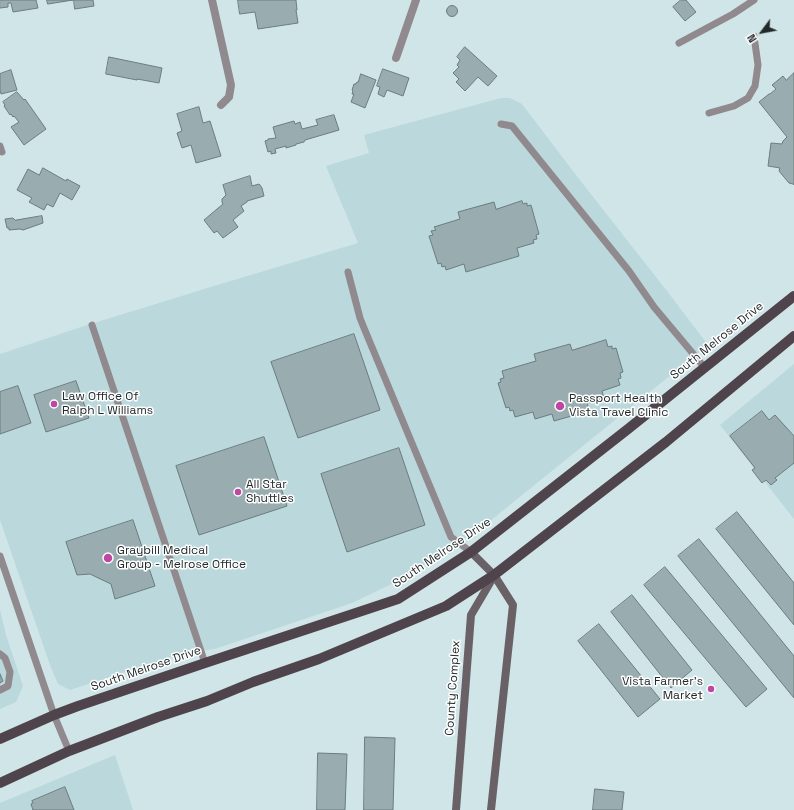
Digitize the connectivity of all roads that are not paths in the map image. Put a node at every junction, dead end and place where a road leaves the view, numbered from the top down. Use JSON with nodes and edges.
{"nodes":[{"id":1,"x":212,"y":0,"type":"edge"},
{"id":2,"x":416,"y":0,"type":"edge"},
{"id":3,"x":754,"y":0,"type":"edge"},
{"id":4,"x":754,"y":36,"type":"dead end"},
{"id":5,"x":679,"y":43,"type":"dead end"},
{"id":6,"x":396,"y":58,"type":"dead end"},
{"id":7,"x":221,"y":105,"type":"dead end"},
{"id":8,"x":709,"y":113,"type":"dead end"},
{"id":9,"x":501,"y":124,"type":"dead end"},
{"id":10,"x":348,"y":272,"type":"dead end"},
{"id":11,"x":794,"y":296,"type":"edge"},
{"id":12,"x":92,"y":325,"type":"dead end"},
{"id":13,"x":794,"y":336,"type":"edge"},
{"id":14,"x":705,"y":368,"type":"junction"},
{"id":15,"x":471,"y":552,"type":"junction"},
{"id":16,"x":0,"y":556,"type":"edge"},
{"id":17,"x":494,"y":575,"type":"junction"},
{"id":18,"x":0,"y":654,"type":"edge"},
{"id":19,"x":205,"y":663,"type":"junction"},
{"id":20,"x":0,"y":690,"type":"edge"},
{"id":21,"x":54,"y":715,"type":"junction"},
{"id":22,"x":0,"y":739,"type":"edge"},
{"id":23,"x":69,"y":751,"type":"junction"},
{"id":24,"x":0,"y":783,"type":"edge"},
{"id":25,"x":456,"y":810,"type":"edge"},
{"id":26,"x":491,"y":810,"type":"edge"}],
"edges":[{"from":1,"to":7,"type":"street"},
{"from":2,"to":6,"type":"street"},
{"from":3,"to":5,"type":"lane"},
{"from":4,"to":8,"type":"lane"},
{"from":9,"to":14,"type":"lane"},
{"from":10,"to":15,"type":"lane"},
{"from":11,"to":14,"type":"main road","name":"South Melrose Drive"},
{"from":12,"to":19,"type":"lane"},
{"from":13,"to":17,"type":"main road"},
{"from":14,"to":15,"type":"main road","name":"South Melrose Drive"},
{"from":15,"to":17,"type":"street"},
{"from":15,"to":19,"type":"main road","name":"South Melrose Drive"},
{"from":16,"to":21,"type":"lane"},
{"from":17,"to":23,"type":"main road"},
{"from":17,"to":25,"type":"street","name":"County Complex"},
{"from":17,"to":26,"type":"street"},
{"from":18,"to":20,"type":"lane"},
{"from":19,"to":21,"type":"main road","name":"South Melrose Drive"},
{"from":21,"to":22,"type":"main road","name":"South Melrose Drive"},
{"from":21,"to":23,"type":"lane"},
{"from":23,"to":24,"type":"main road"}]}
